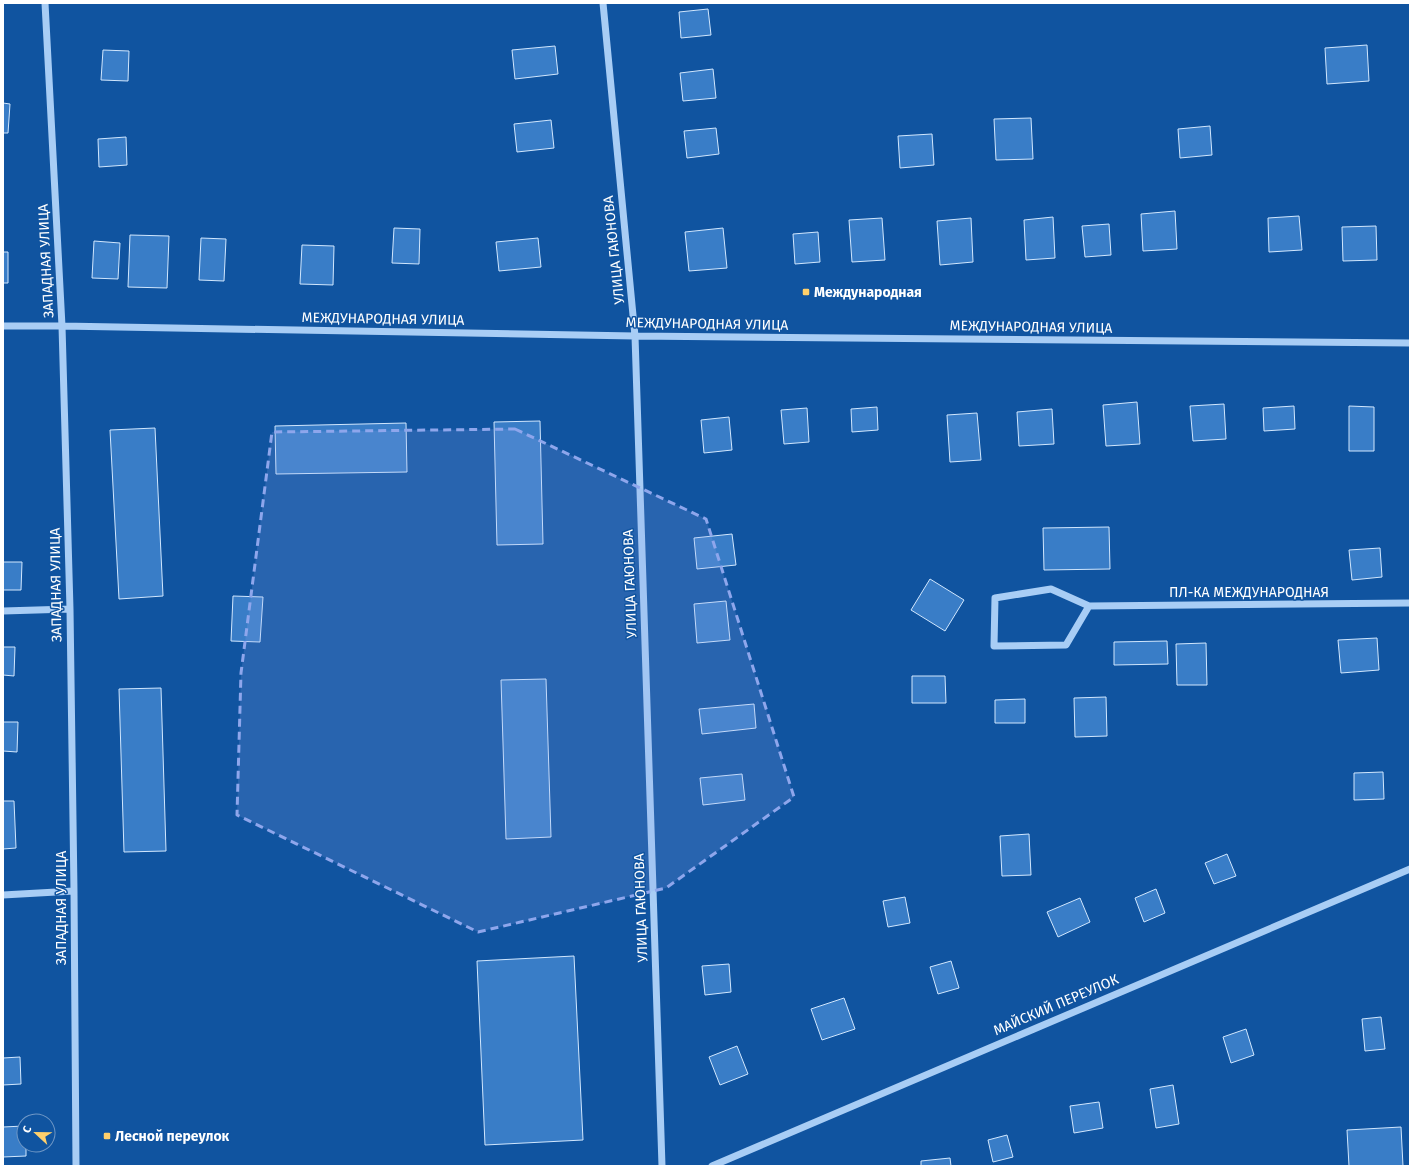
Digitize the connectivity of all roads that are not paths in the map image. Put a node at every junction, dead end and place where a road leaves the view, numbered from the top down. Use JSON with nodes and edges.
{"nodes":[{"id":1,"x":45,"y":3,"type":"edge"},
{"id":2,"x":603,"y":3,"type":"edge"},
{"id":3,"x":3,"y":326,"type":"edge"},
{"id":4,"x":62,"y":326,"type":"junction"},
{"id":5,"x":635,"y":336,"type":"junction"},
{"id":6,"x":1410,"y":344,"type":"edge"},
{"id":7,"x":1410,"y":603,"type":"edge"},
{"id":8,"x":1088,"y":606,"type":"junction"},
{"id":9,"x":70,"y":609,"type":"junction"},
{"id":10,"x":3,"y":611,"type":"edge"},
{"id":11,"x":1410,"y":869,"type":"edge"},
{"id":12,"x":74,"y":892,"type":"junction"},
{"id":13,"x":3,"y":895,"type":"edge"},
{"id":14,"x":76,"y":1166,"type":"edge"},
{"id":15,"x":662,"y":1166,"type":"edge"},
{"id":16,"x":712,"y":1166,"type":"edge"}],
"edges":[{"from":1,"to":4,"type":"street","name":"ЗАПАДНАЯ УЛИЦА"},
{"from":2,"to":5,"type":"street","name":"УЛИЦА ГАЮНОВА"},
{"from":3,"to":4,"type":"street","name":"МЕЖДУНАРОДНАЯ УЛИЦА"},
{"from":4,"to":5,"type":"street","name":"МЕЖДУНАРОДНАЯ УЛИЦА"},
{"from":4,"to":9,"type":"street","name":"ЗАПАДНАЯ УЛИЦА"},
{"from":5,"to":6,"type":"street","name":"МЕЖДУНАРОДНАЯ УЛИЦА"},
{"from":5,"to":15,"type":"street","name":"УЛИЦА ГАЮНОВА"},
{"from":7,"to":8,"type":"street","name":"ПЛ-КА МЕЖДУНАРОДНАЯ"},
{"from":8,"to":8,"type":"street","name":"ПЛ-КА МЕЖДУНАРОДНАЯ"},
{"from":9,"to":10,"type":"street"},
{"from":9,"to":12,"type":"street","name":"ЗАПАДНАЯ УЛИЦА"},
{"from":11,"to":16,"type":"street","name":"МАЙСКИЙ ПЕРЕУЛОК"},
{"from":12,"to":13,"type":"street"},
{"from":12,"to":14,"type":"street","name":"ЗАПАДНАЯ УЛИЦА"}]}
